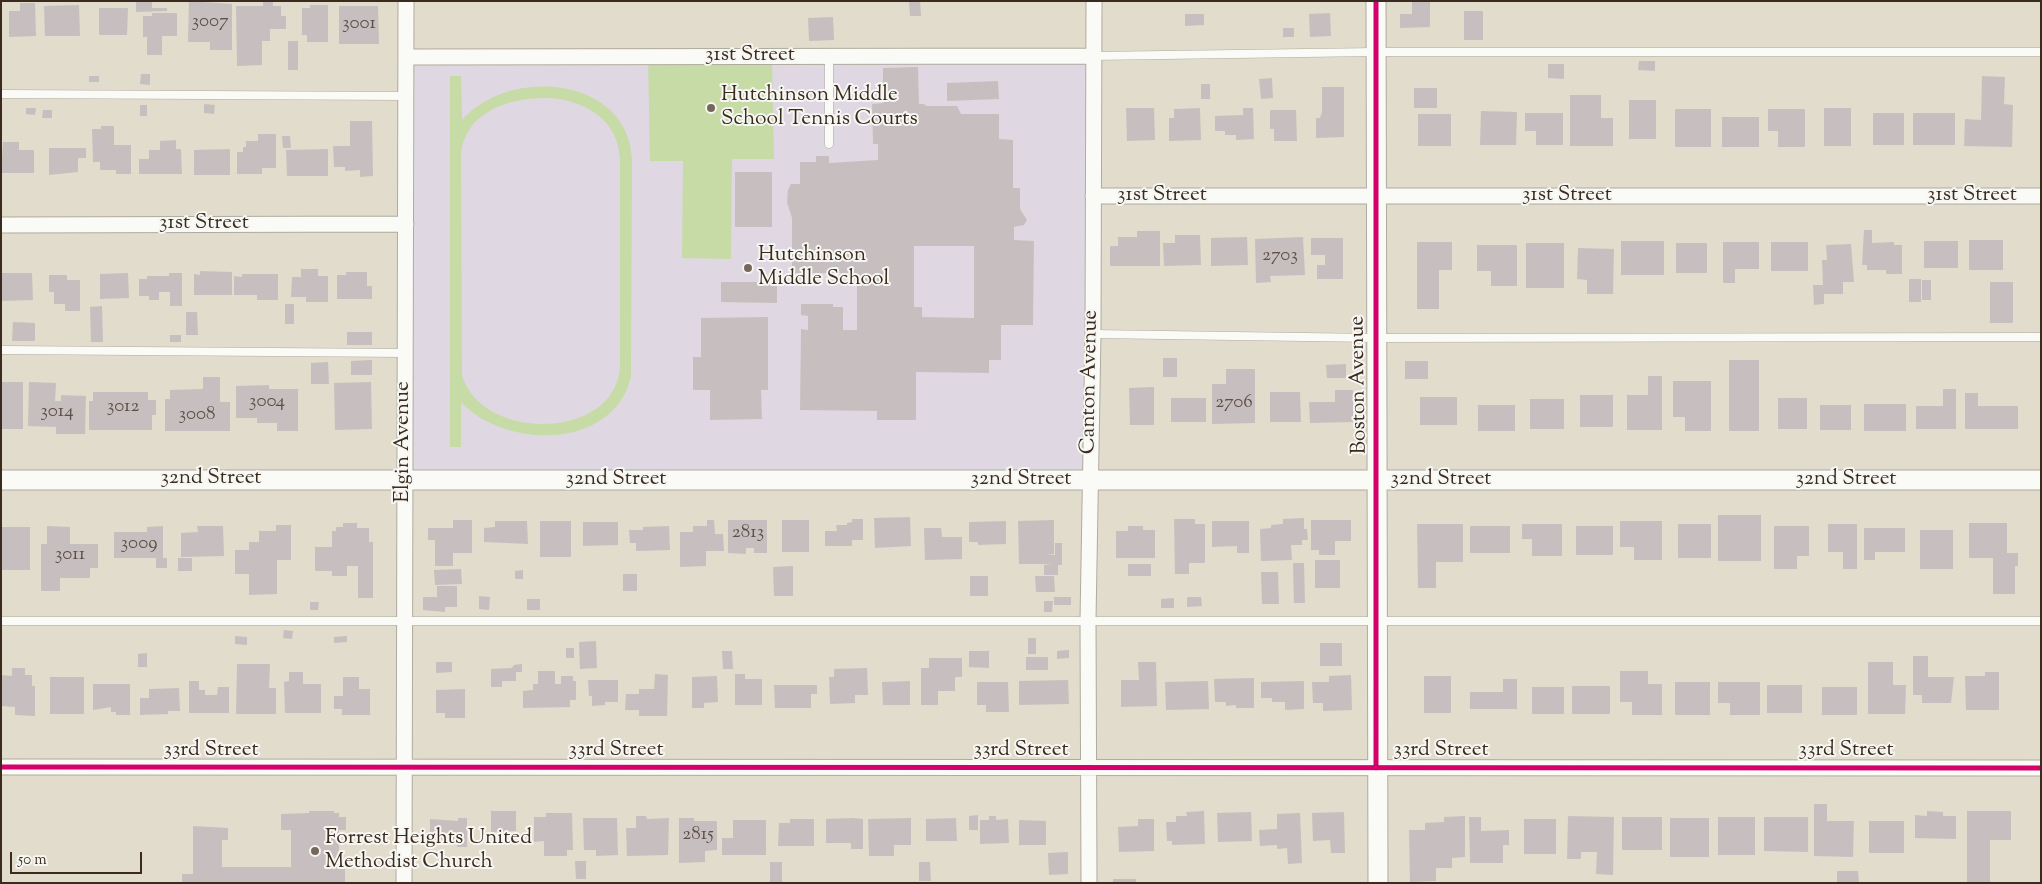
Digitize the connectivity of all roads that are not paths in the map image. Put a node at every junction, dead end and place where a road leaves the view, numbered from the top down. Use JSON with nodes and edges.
{"nodes":[{"id":1,"x":406,"y":1,"type":"edge"},
{"id":2,"x":1094,"y":1,"type":"edge"},
{"id":3,"x":1376,"y":1,"type":"edge"},
{"id":4,"x":1376,"y":52,"type":"junction"},
{"id":5,"x":2041,"y":52,"type":"edge"},
{"id":6,"x":829,"y":56,"type":"junction"},
{"id":7,"x":1093,"y":56,"type":"junction"},
{"id":8,"x":406,"y":57,"type":"junction"},
{"id":9,"x":1,"y":94,"type":"edge"},
{"id":10,"x":406,"y":96,"type":"junction"},
{"id":11,"x":829,"y":144,"type":"dead end"},
{"id":12,"x":1093,"y":196,"type":"junction"},
{"id":13,"x":1375,"y":196,"type":"junction"},
{"id":14,"x":2041,"y":196,"type":"edge"},
{"id":15,"x":406,"y":224,"type":"junction"},
{"id":16,"x":1,"y":225,"type":"edge"},
{"id":17,"x":1093,"y":334,"type":"junction"},
{"id":18,"x":2041,"y":337,"type":"edge"},
{"id":19,"x":1375,"y":338,"type":"junction"},
{"id":20,"x":1,"y":350,"type":"edge"},
{"id":21,"x":405,"y":353,"type":"junction"},
{"id":22,"x":1,"y":480,"type":"edge"},
{"id":23,"x":404,"y":480,"type":"junction"},
{"id":24,"x":1089,"y":480,"type":"junction"},
{"id":25,"x":1377,"y":480,"type":"junction"},
{"id":26,"x":2041,"y":480,"type":"edge"},
{"id":27,"x":1088,"y":620,"type":"junction"},
{"id":28,"x":1,"y":621,"type":"edge"},
{"id":29,"x":404,"y":621,"type":"junction"},
{"id":30,"x":1376,"y":621,"type":"junction"},
{"id":31,"x":2041,"y":621,"type":"edge"},
{"id":32,"x":1,"y":767,"type":"edge"},
{"id":33,"x":404,"y":767,"type":"junction"},
{"id":34,"x":1089,"y":767,"type":"junction"},
{"id":35,"x":1376,"y":768,"type":"junction"},
{"id":36,"x":2041,"y":768,"type":"edge"},
{"id":37,"x":404,"y":883,"type":"edge"},
{"id":38,"x":1089,"y":883,"type":"edge"},
{"id":39,"x":1378,"y":883,"type":"edge"}],
"edges":[{"from":1,"to":8,"type":"street","name":"Elgin Avenue"},
{"from":2,"to":7,"type":"street","name":"Canton Avenue"},
{"from":3,"to":4,"type":"street","name":"Boston Avenue"},
{"from":4,"to":5,"type":"lane"},
{"from":4,"to":7,"type":"lane"},
{"from":4,"to":13,"type":"street","name":"Boston Avenue"},
{"from":6,"to":7,"type":"street","name":"31st Street"},
{"from":6,"to":8,"type":"street","name":"31st Street"},
{"from":6,"to":11,"type":"lane"},
{"from":7,"to":12,"type":"street","name":"Canton Avenue"},
{"from":8,"to":10,"type":"street","name":"Elgin Avenue"},
{"from":9,"to":10,"type":"lane"},
{"from":10,"to":15,"type":"street","name":"Elgin Avenue"},
{"from":12,"to":13,"type":"street","name":"31st Street"},
{"from":12,"to":17,"type":"street","name":"Canton Avenue"},
{"from":13,"to":14,"type":"street","name":"31st Street"},
{"from":13,"to":19,"type":"street","name":"Boston Avenue"},
{"from":15,"to":16,"type":"street","name":"31st Street"},
{"from":15,"to":21,"type":"street","name":"Elgin Avenue"},
{"from":17,"to":19,"type":"lane"},
{"from":17,"to":24,"type":"street","name":"Canton Avenue"},
{"from":18,"to":19,"type":"lane"},
{"from":19,"to":25,"type":"street","name":"Boston Avenue"},
{"from":20,"to":21,"type":"lane"},
{"from":21,"to":23,"type":"street","name":"Elgin Avenue"},
{"from":22,"to":23,"type":"street","name":"32nd Street"},
{"from":23,"to":24,"type":"street","name":"32nd Street"},
{"from":23,"to":29,"type":"street","name":"Elgin Avenue"},
{"from":24,"to":25,"type":"street","name":"32nd Street"},
{"from":24,"to":27,"type":"street","name":"Canton Avenue"},
{"from":25,"to":26,"type":"street","name":"32nd Street"},
{"from":25,"to":30,"type":"street","name":"Boston Avenue"},
{"from":27,"to":29,"type":"lane"},
{"from":27,"to":30,"type":"lane"},
{"from":27,"to":34,"type":"street","name":"Canton Avenue"},
{"from":28,"to":29,"type":"lane"},
{"from":29,"to":33,"type":"street","name":"Elgin Avenue"},
{"from":30,"to":31,"type":"lane"},
{"from":30,"to":35,"type":"street","name":"Boston Avenue"},
{"from":32,"to":33,"type":"street","name":"33rd Street"},
{"from":33,"to":34,"type":"street","name":"33rd Street"},
{"from":33,"to":37,"type":"street","name":"Elgin Avenue"},
{"from":34,"to":35,"type":"street","name":"33rd Street"},
{"from":34,"to":38,"type":"street","name":"Canton Avenue"},
{"from":35,"to":36,"type":"street","name":"33rd Street"},
{"from":35,"to":39,"type":"street","name":"Boston Avenue"}]}
